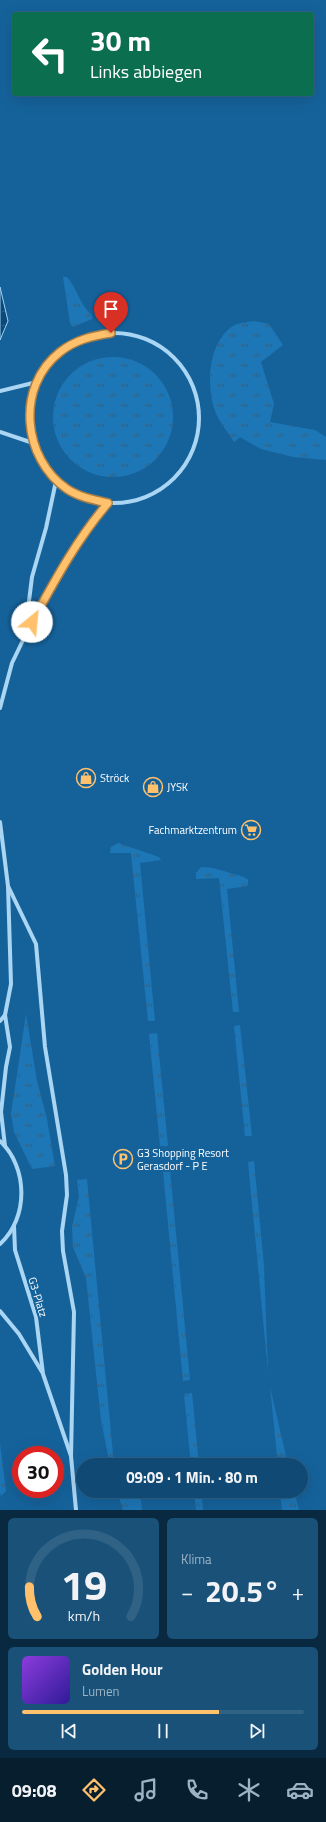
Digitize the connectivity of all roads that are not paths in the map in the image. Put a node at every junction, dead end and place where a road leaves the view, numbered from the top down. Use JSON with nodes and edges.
{"nodes":[{"id":1,"x":37,"y":382,"type":"junction"},
{"id":2,"x":0,"y":391,"type":"edge"},
{"id":3,"x":0,"y":432,"type":"edge"},
{"id":4,"x":33,"y":443,"type":"junction"},
{"id":5,"x":56,"y":480,"type":"junction"},
{"id":6,"x":108,"y":503,"type":"junction"},
{"id":7,"x":25,"y":636,"type":"junction"},
{"id":8,"x":0,"y":708,"type":"edge"},
{"id":9,"x":0,"y":822,"type":"edge"},
{"id":10,"x":8,"y":886,"type":"junction"},
{"id":11,"x":5,"y":1015,"type":"junction"},
{"id":12,"x":0,"y":1021,"type":"edge"},
{"id":13,"x":0,"y":1141,"type":"edge"},
{"id":14,"x":5,"y":1146,"type":"junction"},
{"id":15,"x":14,"y":1226,"type":"junction"},
{"id":16,"x":0,"y":1244,"type":"edge"},
{"id":17,"x":0,"y":1311,"type":"edge"},
{"id":18,"x":43,"y":1374,"type":"junction"},
{"id":19,"x":71,"y":1456,"type":"junction"},
{"id":20,"x":76,"y":1510,"type":"edge"}],
"edges":[{"from":1,"to":2,"type":"street"},
{"from":1,"to":4,"type":"street"},
{"from":1,"to":6,"type":"street"},
{"from":3,"to":4,"type":"street"},
{"from":4,"to":5,"type":"street"},
{"from":5,"to":6,"type":"street"},
{"from":5,"to":7,"type":"street"},
{"from":6,"to":7,"type":"street"},
{"from":7,"to":8,"type":"street"},
{"from":9,"to":10,"type":"street"},
{"from":10,"to":11,"type":"street"},
{"from":10,"to":19,"type":"street"},
{"from":11,"to":12,"type":"street"},
{"from":11,"to":14,"type":"street","name":"G3-Platz"},
{"from":13,"to":14,"type":"street","name":"G3-Platz"},
{"from":14,"to":15,"type":"street","name":"G3-Platz"},
{"from":15,"to":16,"type":"street","name":"G3-Platz"},
{"from":15,"to":18,"type":"street","name":"G3-Platz"},
{"from":17,"to":18,"type":"street","name":"G3-Platz"},
{"from":18,"to":19,"type":"street","name":"G3-Platz"},
{"from":19,"to":20,"type":"street","name":"G3-Platz"}]}
